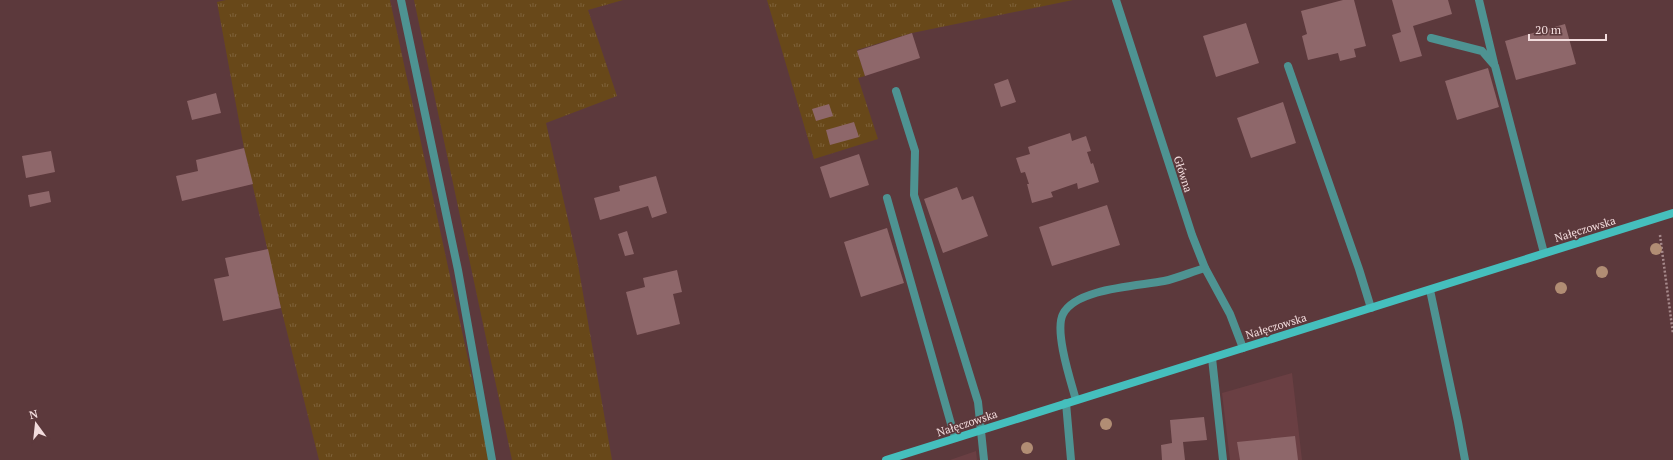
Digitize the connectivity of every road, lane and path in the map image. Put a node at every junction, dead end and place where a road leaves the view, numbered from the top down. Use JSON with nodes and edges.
{"nodes":[{"id":1,"x":401,"y":0,"type":"edge"},
{"id":2,"x":1116,"y":0,"type":"edge"},
{"id":3,"x":1478,"y":0,"type":"edge"},
{"id":4,"x":1431,"y":38,"type":"dead end"},
{"id":5,"x":1288,"y":66,"type":"dead end"},
{"id":6,"x":1495,"y":66,"type":"junction"},
{"id":7,"x":896,"y":91,"type":"dead end"},
{"id":8,"x":887,"y":198,"type":"dead end"},
{"id":9,"x":1673,"y":213,"type":"edge"},
{"id":10,"x":1658,"y":218,"type":"junction"},
{"id":11,"x":1544,"y":253,"type":"junction"},
{"id":12,"x":1205,"y":268,"type":"junction"},
{"id":13,"x":1430,"y":290,"type":"junction"},
{"id":14,"x":1371,"y":308,"type":"junction"},
{"id":15,"x":1673,"y":334,"type":"edge"},
{"id":16,"x":1243,"y":348,"type":"junction"},
{"id":17,"x":1212,"y":358,"type":"junction"},
{"id":18,"x":1076,"y":400,"type":"junction"},
{"id":19,"x":1066,"y":403,"type":"junction"},
{"id":20,"x":981,"y":430,"type":"junction"},
{"id":21,"x":955,"y":438,"type":"junction"},
{"id":22,"x":492,"y":460,"type":"edge"},
{"id":23,"x":886,"y":460,"type":"edge"},
{"id":24,"x":984,"y":460,"type":"edge"},
{"id":25,"x":1071,"y":460,"type":"edge"},
{"id":26,"x":1223,"y":460,"type":"edge"},
{"id":27,"x":1464,"y":460,"type":"edge"}],
"edges":[{"from":1,"to":22,"type":"street"},
{"from":2,"to":12,"type":"street","name":"Główna"},
{"from":3,"to":6,"type":"street"},
{"from":4,"to":6,"type":"street"},
{"from":5,"to":14,"type":"street"},
{"from":6,"to":11,"type":"street"},
{"from":7,"to":20,"type":"street"},
{"from":8,"to":21,"type":"street"},
{"from":9,"to":10,"type":"main road","name":"Nałęczowska"},
{"from":10,"to":11,"type":"main road","name":"Nałęczowska"},
{"from":10,"to":15,"type":"path"},
{"from":11,"to":13,"type":"main road","name":"Nałęczowska"},
{"from":12,"to":16,"type":"street","name":"Główna"},
{"from":12,"to":18,"type":"street"},
{"from":13,"to":14,"type":"main road","name":"Nałęczowska"},
{"from":13,"to":27,"type":"street"},
{"from":14,"to":16,"type":"main road","name":"Nałęczowska"},
{"from":16,"to":17,"type":"main road","name":"Nałęczowska"},
{"from":17,"to":18,"type":"main road","name":"Nałęczowska"},
{"from":17,"to":26,"type":"street"},
{"from":18,"to":19,"type":"main road","name":"Nałęczowska"},
{"from":19,"to":20,"type":"main road","name":"Nałęczowska"},
{"from":19,"to":25,"type":"street"},
{"from":20,"to":21,"type":"main road","name":"Nałęczowska"},
{"from":20,"to":24,"type":"street"},
{"from":21,"to":23,"type":"main road","name":"Nałęczowska"}]}
